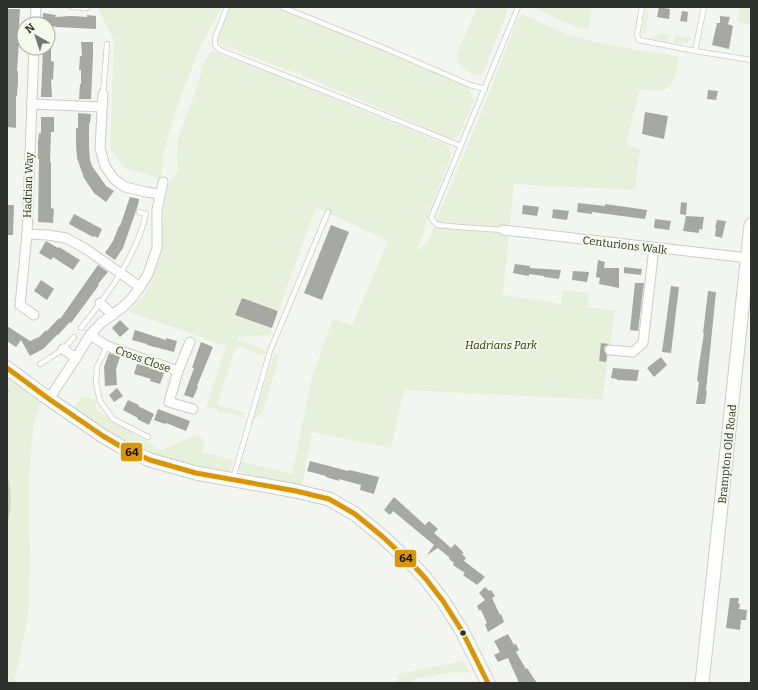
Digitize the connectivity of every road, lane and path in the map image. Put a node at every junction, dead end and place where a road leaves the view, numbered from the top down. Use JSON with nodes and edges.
{"nodes":[{"id":1,"x":71,"y":7,"type":"edge"},
{"id":2,"x":227,"y":7,"type":"edge"},
{"id":3,"x":282,"y":7,"type":"edge"},
{"id":4,"x":518,"y":7,"type":"edge"},
{"id":5,"x":642,"y":7,"type":"edge"},
{"id":6,"x":704,"y":7,"type":"edge"},
{"id":7,"x":87,"y":8,"type":"edge"},
{"id":8,"x":107,"y":44,"type":"dead end"},
{"id":9,"x":695,"y":51,"type":"junction"},
{"id":10,"x":34,"y":56,"type":"edge"},
{"id":11,"x":751,"y":60,"type":"edge"},
{"id":12,"x":484,"y":89,"type":"junction"},
{"id":13,"x":103,"y":94,"type":"joint"},
{"id":14,"x":31,"y":104,"type":"junction"},
{"id":15,"x":102,"y":107,"type":"junction"},
{"id":16,"x":461,"y":146,"type":"junction"},
{"id":17,"x":163,"y":182,"type":"dead end"},
{"id":18,"x":160,"y":194,"type":"junction"},
{"id":19,"x":139,"y":212,"type":"dead end"},
{"id":20,"x":328,"y":212,"type":"dead end"},
{"id":21,"x":751,"y":225,"type":"edge"},
{"id":22,"x":503,"y":230,"type":"joint"},
{"id":23,"x":27,"y":234,"type":"junction"},
{"id":24,"x":654,"y":248,"type":"junction"},
{"id":25,"x":748,"y":258,"type":"junction"},
{"id":26,"x":120,"y":273,"type":"junction"},
{"id":27,"x":140,"y":287,"type":"junction"},
{"id":28,"x":100,"y":303,"type":"junction"},
{"id":29,"x":34,"y":314,"type":"dead end"},
{"id":30,"x":113,"y":314,"type":"junction"},
{"id":31,"x":81,"y":328,"type":"dead end"},
{"id":32,"x":90,"y":335,"type":"junction"},
{"id":33,"x":74,"y":337,"type":"dead end"},
{"id":34,"x":190,"y":342,"type":"dead end"},
{"id":35,"x":107,"y":346,"type":"junction"},
{"id":36,"x":63,"y":349,"type":"junction"},
{"id":37,"x":610,"y":350,"type":"dead end"},
{"id":38,"x":76,"y":358,"type":"junction"},
{"id":39,"x":40,"y":364,"type":"dead end"},
{"id":40,"x":7,"y":368,"type":"edge"},
{"id":41,"x":178,"y":372,"type":"junction"},
{"id":42,"x":49,"y":398,"type":"junction"},
{"id":43,"x":193,"y":408,"type":"dead end"},
{"id":44,"x":148,"y":437,"type":"dead end"},
{"id":45,"x":233,"y":480,"type":"junction"},
{"id":46,"x":488,"y":683,"type":"edge"},
{"id":47,"x":702,"y":683,"type":"edge"}],
"edges":[{"from":1,"to":7,"type":"lane"},
{"from":2,"to":16,"type":"lane"},
{"from":3,"to":12,"type":"lane"},
{"from":4,"to":12,"type":"lane"},
{"from":5,"to":9,"type":"lane"},
{"from":6,"to":9,"type":"lane"},
{"from":8,"to":13,"type":"lane"},
{"from":9,"to":11,"type":"lane"},
{"from":10,"to":14,"type":"street","name":"Hadrian Way"},
{"from":12,"to":16,"type":"lane"},
{"from":13,"to":15,"type":"street"},
{"from":14,"to":15,"type":"street"},
{"from":14,"to":23,"type":"street","name":"Hadrian Way"},
{"from":15,"to":18,"type":"street"},
{"from":16,"to":22,"type":"lane"},
{"from":17,"to":18,"type":"street"},
{"from":18,"to":27,"type":"street"},
{"from":19,"to":26,"type":"lane"},
{"from":20,"to":45,"type":"lane"},
{"from":21,"to":25,"type":"street","name":"Brampton Old Road"},
{"from":22,"to":24,"type":"street","name":"Centurions Walk"},
{"from":23,"to":26,"type":"street"},
{"from":23,"to":29,"type":"street","name":"Hadrian Way"},
{"from":24,"to":25,"type":"street","name":"Centurions Walk"},
{"from":24,"to":37,"type":"street"},
{"from":25,"to":47,"type":"street","name":"Brampton Old Road"},
{"from":26,"to":27,"type":"street"},
{"from":26,"to":28,"type":"lane"},
{"from":27,"to":30,"type":"street"},
{"from":28,"to":30,"type":"street"},
{"from":28,"to":31,"type":"lane"},
{"from":30,"to":32,"type":"street"},
{"from":32,"to":35,"type":"street","name":"Cross Close"},
{"from":32,"to":38,"type":"street"},
{"from":33,"to":36,"type":"lane"},
{"from":34,"to":41,"type":"street"},
{"from":35,"to":41,"type":"street","name":"Cross Close"},
{"from":35,"to":44,"type":"lane","name":"Cross Close"},
{"from":36,"to":38,"type":"street"},
{"from":36,"to":39,"type":"lane"},
{"from":38,"to":42,"type":"street"},
{"from":40,"to":42,"type":"street"},
{"from":41,"to":43,"type":"street"},
{"from":42,"to":45,"type":"street"},
{"from":45,"to":46,"type":"street"}]}
